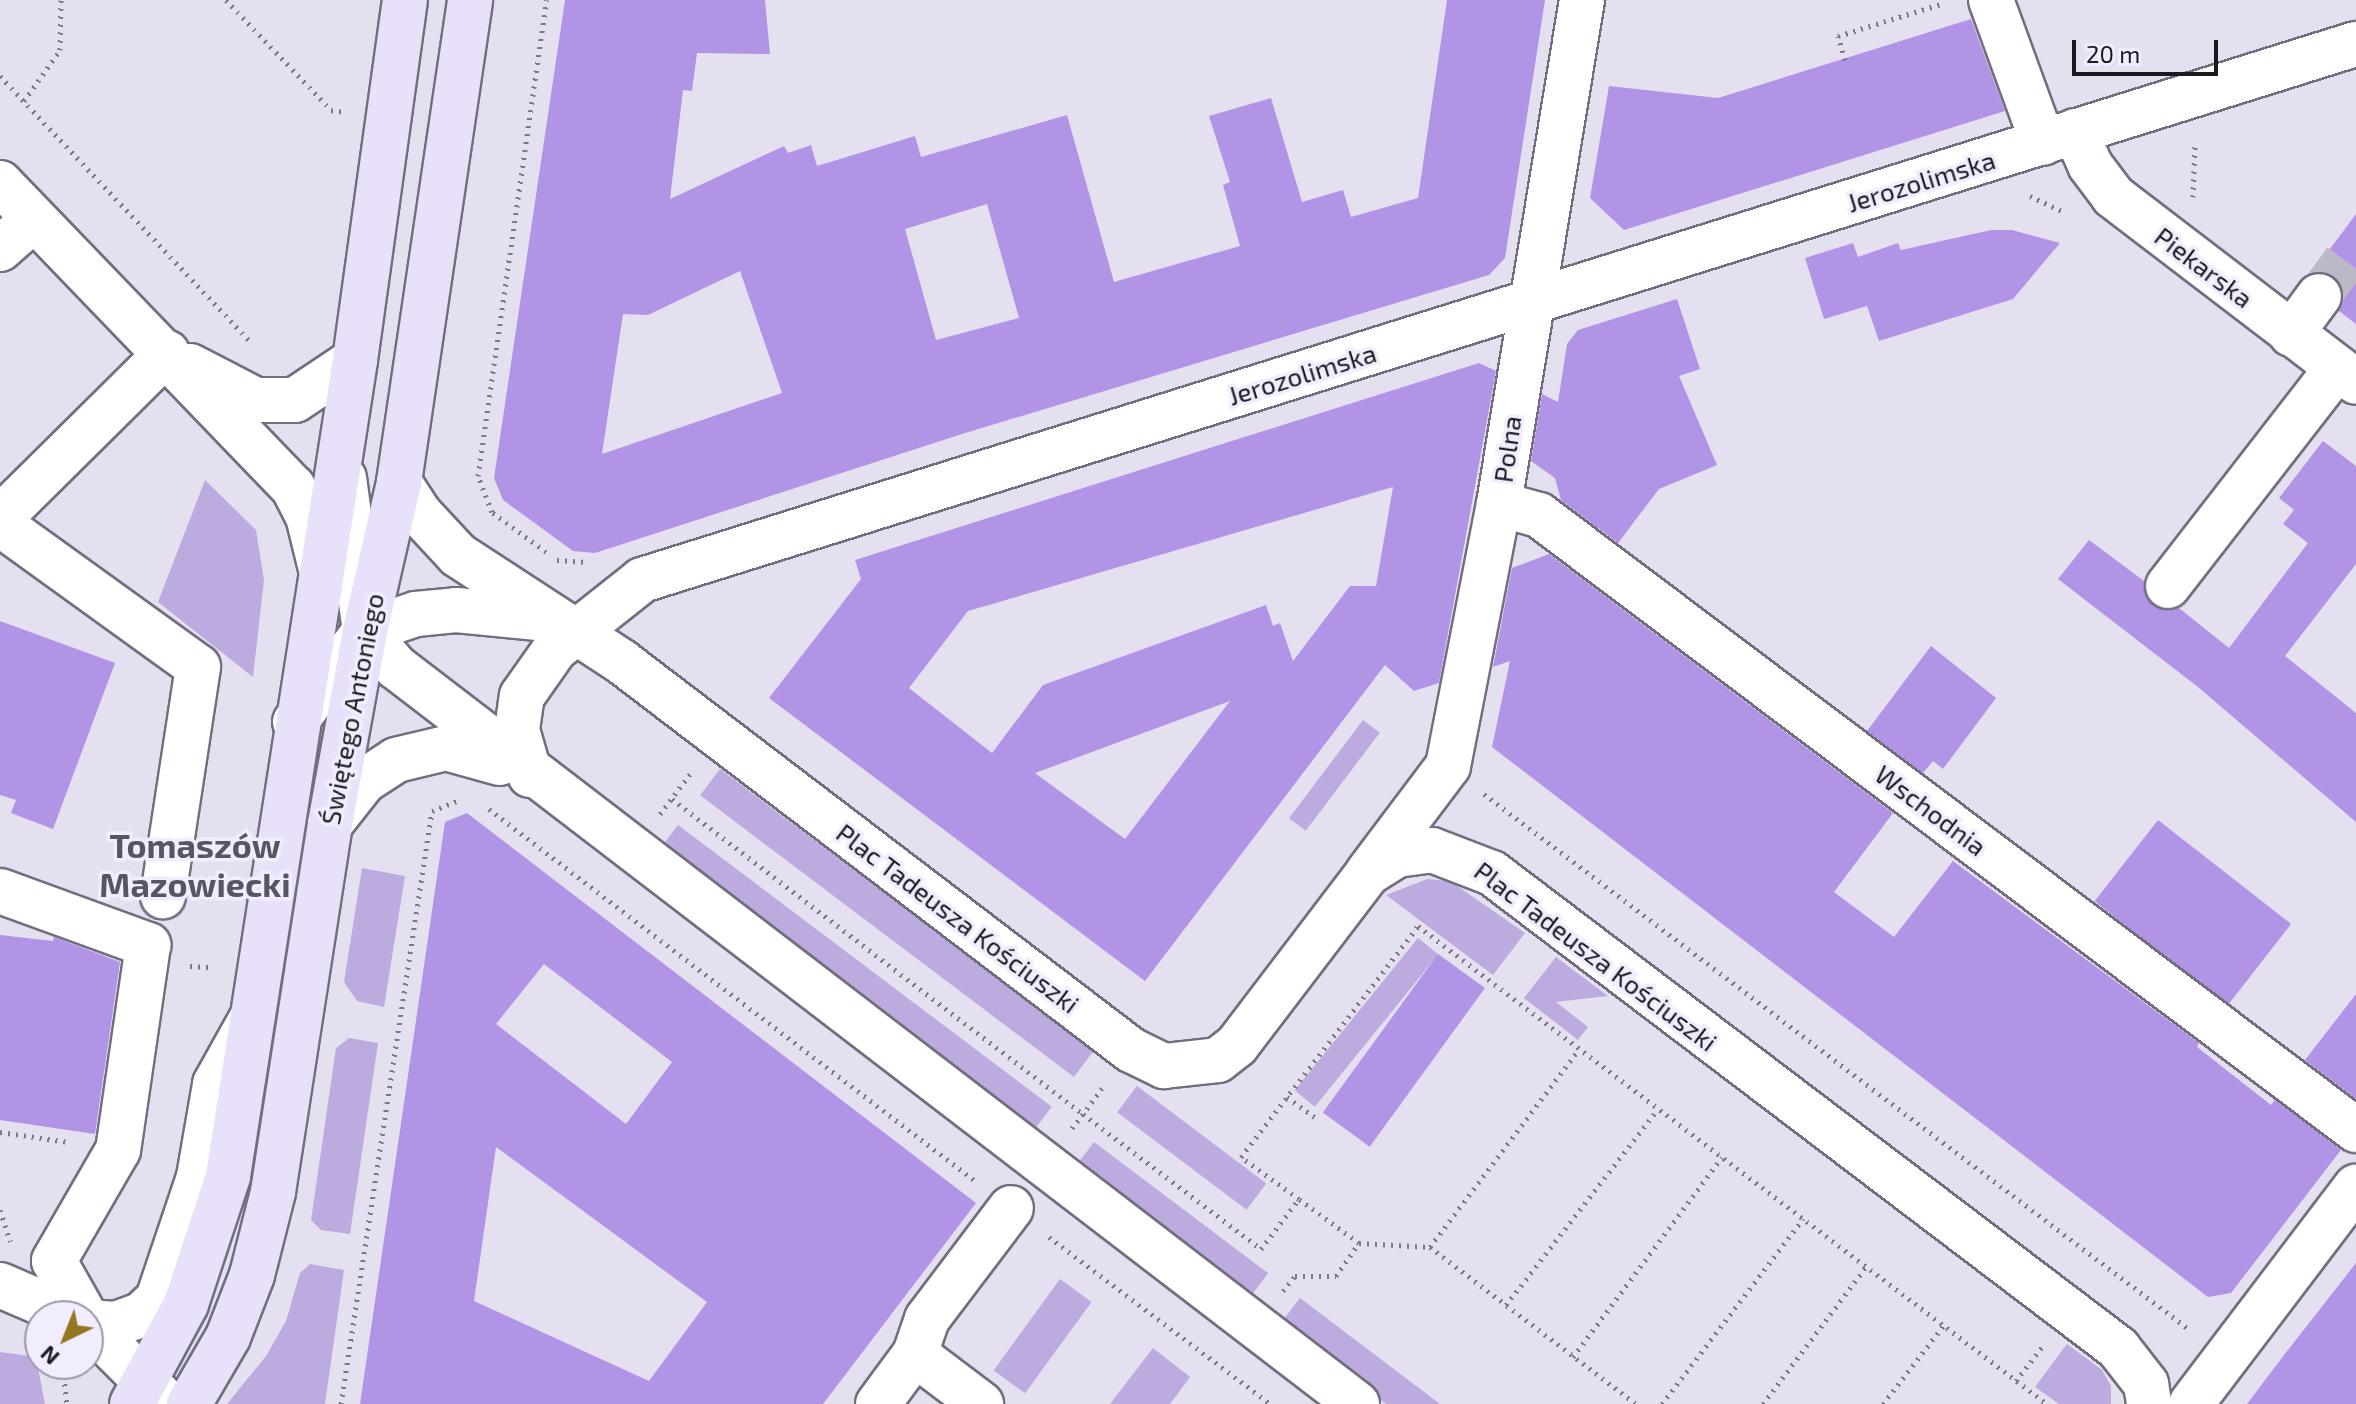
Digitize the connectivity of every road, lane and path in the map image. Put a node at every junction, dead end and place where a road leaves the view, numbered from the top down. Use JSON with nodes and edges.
{"nodes":[{"id":1,"x":61,"y":0,"type":"edge"},
{"id":2,"x":226,"y":0,"type":"edge"},
{"id":3,"x":405,"y":0,"type":"edge"},
{"id":4,"x":470,"y":0,"type":"edge"},
{"id":5,"x":547,"y":0,"type":"edge"},
{"id":6,"x":1582,"y":0,"type":"edge"},
{"id":7,"x":1953,"y":0,"type":"edge"},
{"id":8,"x":1991,"y":0,"type":"edge"},
{"id":9,"x":2356,"y":44,"type":"edge"},
{"id":10,"x":1845,"y":60,"type":"dead end"},
{"id":11,"x":0,"y":76,"type":"edge"},
{"id":12,"x":24,"y":101,"type":"junction"},
{"id":13,"x":344,"y":113,"type":"dead end"},
{"id":14,"x":2195,"y":127,"type":"dead end"},
{"id":15,"x":2059,"y":137,"type":"junction"},
{"id":16,"x":0,"y":183,"type":"edge"},
{"id":17,"x":2024,"y":194,"type":"dead end"},
{"id":18,"x":2193,"y":212,"type":"dead end"},
{"id":19,"x":34,"y":219,"type":"junction"},
{"id":20,"x":2078,"y":220,"type":"dead end"},
{"id":21,"x":0,"y":249,"type":"edge"},
{"id":22,"x":2319,"y":296,"type":"tunnel mouth"},
{"id":23,"x":1533,"y":302,"type":"junction"},
{"id":24,"x":2291,"y":334,"type":"junction"},
{"id":25,"x":167,"y":353,"type":"junction"},
{"id":26,"x":263,"y":355,"type":"dead end"},
{"id":27,"x":355,"y":360,"type":"junction"},
{"id":28,"x":2347,"y":375,"type":"edge"},
{"id":29,"x":341,"y":443,"type":"junction"},
{"id":30,"x":399,"y":482,"type":"junction"},
{"id":31,"x":1499,"y":504,"type":"junction"},
{"id":32,"x":0,"y":518,"type":"edge"},
{"id":33,"x":0,"y":524,"type":"edge"},
{"id":34,"x":594,"y":562,"type":"dead end"},
{"id":35,"x":322,"y":573,"type":"junction"},
{"id":36,"x":2168,"y":586,"type":"dead end"},
{"id":37,"x":564,"y":625,"type":"junction"},
{"id":38,"x":365,"y":631,"type":"junction"},
{"id":39,"x":295,"y":723,"type":"junction"},
{"id":40,"x":695,"y":767,"type":"dead end"},
{"id":41,"x":530,"y":775,"type":"junction"},
{"id":42,"x":1485,"y":780,"type":"dead end"},
{"id":43,"x":672,"y":799,"type":"junction"},
{"id":44,"x":473,"y":804,"type":"dead end"},
{"id":45,"x":486,"y":807,"type":"dead end"},
{"id":46,"x":657,"y":818,"type":"dead end"},
{"id":47,"x":330,"y":824,"type":"junction"},
{"id":48,"x":1368,"y":873,"type":"junction"},
{"id":49,"x":0,"y":891,"type":"edge"},
{"id":50,"x":163,"y":896,"type":"dead end"},
{"id":51,"x":250,"y":1021,"type":"junction"},
{"id":52,"x":1579,"y":1049,"type":"junction"},
{"id":53,"x":1107,"y":1081,"type":"dead end"},
{"id":54,"x":1287,"y":1097,"type":"junction"},
{"id":55,"x":1658,"y":1109,"type":"junction"},
{"id":56,"x":1083,"y":1114,"type":"junction"},
{"id":57,"x":1315,"y":1117,"type":"dead end"},
{"id":58,"x":2356,"y":1130,"type":"edge"},
{"id":59,"x":0,"y":1132,"type":"edge"},
{"id":60,"x":1064,"y":1139,"type":"dead end"},
{"id":61,"x":118,"y":1150,"type":"junction"},
{"id":62,"x":1722,"y":1157,"type":"junction"},
{"id":63,"x":2356,"y":1187,"type":"edge"},
{"id":64,"x":1299,"y":1199,"type":"junction"},
{"id":65,"x":1011,"y":1208,"type":"junction"},
{"id":66,"x":1803,"y":1219,"type":"junction"},
{"id":67,"x":1359,"y":1243,"type":"junction"},
{"id":68,"x":1430,"y":1247,"type":"junction"},
{"id":69,"x":1866,"y":1267,"type":"junction"},
{"id":70,"x":1295,"y":1276,"type":"dead end"},
{"id":71,"x":0,"y":1285,"type":"edge"},
{"id":72,"x":36,"y":1300,"type":"edge"},
{"id":73,"x":74,"y":1300,"type":"edge"},
{"id":74,"x":1506,"y":1305,"type":"junction"},
{"id":75,"x":104,"y":1322,"type":"edge"},
{"id":76,"x":1944,"y":1325,"type":"junction"},
{"id":77,"x":2192,"y":1332,"type":"dead end"},
{"id":78,"x":104,"y":1343,"type":"edge"},
{"id":79,"x":915,"y":1354,"type":"junction"},
{"id":80,"x":1573,"y":1357,"type":"junction"},
{"id":81,"x":66,"y":1380,"type":"edge"},
{"id":82,"x":149,"y":1397,"type":"edge"},
{"id":83,"x":67,"y":1404,"type":"edge"},
{"id":84,"x":189,"y":1404,"type":"edge"},
{"id":85,"x":341,"y":1404,"type":"edge"},
{"id":86,"x":878,"y":1404,"type":"edge"},
{"id":87,"x":981,"y":1404,"type":"edge"},
{"id":88,"x":1271,"y":1404,"type":"edge"},
{"id":89,"x":1357,"y":1404,"type":"edge"},
{"id":90,"x":1636,"y":1404,"type":"edge"},
{"id":91,"x":1662,"y":1404,"type":"edge"},
{"id":92,"x":1763,"y":1404,"type":"edge"},
{"id":93,"x":1883,"y":1404,"type":"edge"},
{"id":94,"x":2047,"y":1404,"type":"edge"},
{"id":95,"x":2149,"y":1404,"type":"edge"},
{"id":96,"x":2191,"y":1404,"type":"edge"}],
"edges":[{"from":1,"to":12,"type":"path"},
{"from":2,"to":13,"type":"path"},
{"from":3,"to":27,"type":"main road","name":"Świętego Antoniego"},
{"from":4,"to":30,"type":"main road","name":"Świętego Antoniego"},
{"from":5,"to":34,"type":"path"},
{"from":6,"to":23,"type":"street","name":"Polna"},
{"from":7,"to":10,"type":"path"},
{"from":8,"to":15,"type":"street"},
{"from":9,"to":15,"type":"street","name":"Jerozolimska"},
{"from":11,"to":12,"type":"path"},
{"from":12,"to":26,"type":"path"},
{"from":14,"to":18,"type":"path"},
{"from":15,"to":23,"type":"street","name":"Jerozolimska"},
{"from":15,"to":24,"type":"street","name":"Piekarska"},
{"from":16,"to":19,"type":"street"},
{"from":17,"to":20,"type":"path"},
{"from":19,"to":21,"type":"street"},
{"from":19,"to":25,"type":"street"},
{"from":22,"to":24,"type":"street"},
{"from":23,"to":31,"type":"street","name":"Polna"},
{"from":23,"to":37,"type":"street","name":"Jerozolimska"},
{"from":24,"to":28,"type":"street","name":"Piekarska"},
{"from":25,"to":27,"type":"street"},
{"from":25,"to":32,"type":"street"},
{"from":25,"to":35,"type":"street"},
{"from":27,"to":29,"type":"main road","name":"Świętego Antoniego"},
{"from":28,"to":36,"type":"street"},
{"from":29,"to":35,"type":"main road","name":"Świętego Antoniego"},
{"from":29,"to":38,"type":"street"},
{"from":30,"to":37,"type":"street","name":"Plac Tadeusza Kościuszki"},
{"from":30,"to":38,"type":"main road","name":"Świętego Antoniego"},
{"from":31,"to":48,"type":"street","name":"Polna"},
{"from":31,"to":58,"type":"street","name":"Wschodnia"},
{"from":33,"to":50,"type":"street"},
{"from":35,"to":39,"type":"main road","name":"Świętego Antoniego"},
{"from":37,"to":38,"type":"street"},
{"from":37,"to":41,"type":"street"},
{"from":37,"to":48,"type":"street","name":"Plac Tadeusza Kościuszki"},
{"from":38,"to":39,"type":"street"},
{"from":38,"to":41,"type":"street"},
{"from":38,"to":47,"type":"main road","name":"Świętego Antoniego"},
{"from":39,"to":51,"type":"main road","name":"Świętego Antoniego"},
{"from":40,"to":43,"type":"path"},
{"from":41,"to":47,"type":"street"},
{"from":41,"to":89,"type":"street"},
{"from":42,"to":77,"type":"path"},
{"from":43,"to":46,"type":"path"},
{"from":43,"to":56,"type":"path"},
{"from":44,"to":85,"type":"path"},
{"from":45,"to":65,"type":"path"},
{"from":47,"to":84,"type":"main road","name":"Świętego Antoniego"},
{"from":48,"to":95,"type":"street","name":"Plac Tadeusza Kościuszki"},
{"from":49,"to":61,"type":"street"},
{"from":51,"to":75,"type":"street"},
{"from":51,"to":82,"type":"main road","name":"Świętego Antoniego"},
{"from":52,"to":54,"type":"path"},
{"from":52,"to":55,"type":"path"},
{"from":52,"to":68,"type":"path"},
{"from":53,"to":56,"type":"path"},
{"from":54,"to":57,"type":"path"},
{"from":54,"to":64,"type":"path"},
{"from":55,"to":62,"type":"path"},
{"from":55,"to":74,"type":"path"},
{"from":56,"to":60,"type":"path"},
{"from":56,"to":64,"type":"path"},
{"from":59,"to":61,"type":"path"},
{"from":61,"to":73,"type":"street"},
{"from":62,"to":66,"type":"path"},
{"from":62,"to":80,"type":"path"},
{"from":63,"to":96,"type":"street"},
{"from":64,"to":67,"type":"path"},
{"from":65,"to":79,"type":"street"},
{"from":65,"to":88,"type":"path"},
{"from":66,"to":69,"type":"path"},
{"from":66,"to":91,"type":"path"},
{"from":67,"to":68,"type":"path"},
{"from":67,"to":70,"type":"path"},
{"from":68,"to":74,"type":"path"},
{"from":69,"to":76,"type":"path"},
{"from":69,"to":92,"type":"path"},
{"from":71,"to":72,"type":"street"},
{"from":74,"to":80,"type":"path"},
{"from":76,"to":93,"type":"path"},
{"from":76,"to":94,"type":"path"},
{"from":78,"to":82,"type":"street"},
{"from":79,"to":86,"type":"street"},
{"from":79,"to":87,"type":"street"},
{"from":80,"to":90,"type":"path"},
{"from":81,"to":83,"type":"path"}]}
